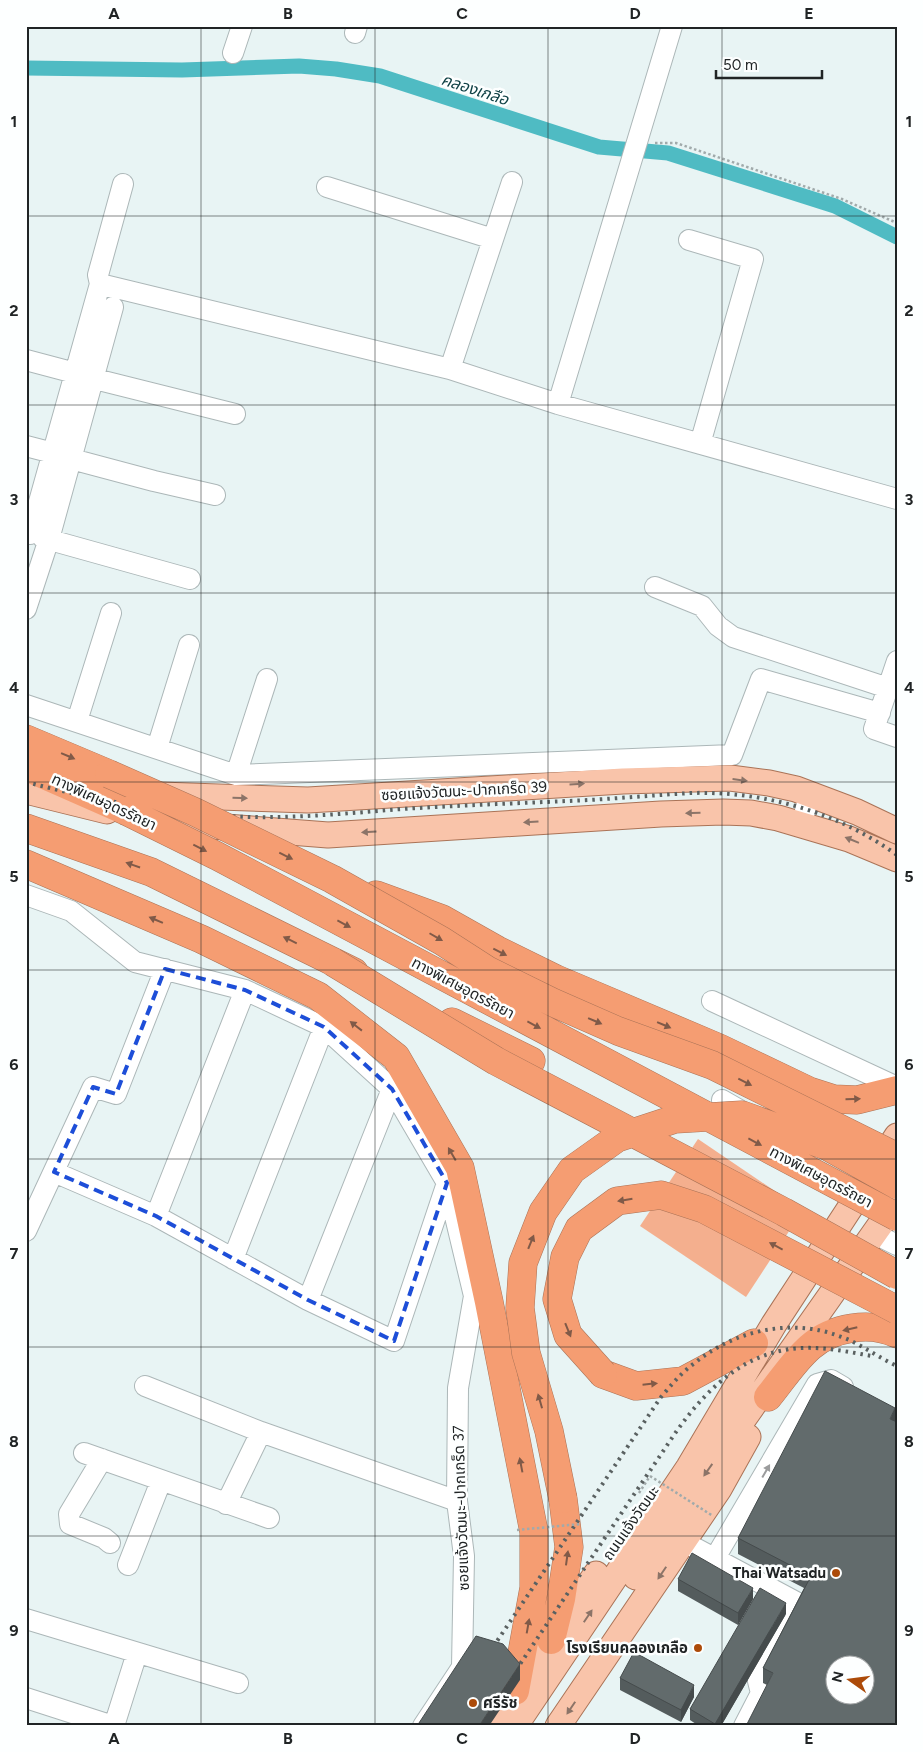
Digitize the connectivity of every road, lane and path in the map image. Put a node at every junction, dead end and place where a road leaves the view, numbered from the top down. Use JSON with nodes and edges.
{"nodes":[{"id":1,"x":242,"y":26,"type":"edge"},
{"id":2,"x":672,"y":26,"type":"edge"},
{"id":3,"x":233,"y":53,"type":"dead end"},
{"id":4,"x":634,"y":151,"type":"junction"},
{"id":5,"x":512,"y":182,"type":"dead end"},
{"id":6,"x":123,"y":184,"type":"dead end"},
{"id":7,"x":326,"y":186,"type":"dead end"},
{"id":8,"x":897,"y":223,"type":"edge"},
{"id":9,"x":493,"y":239,"type":"junction"},
{"id":10,"x":689,"y":240,"type":"dead end"},
{"id":11,"x":100,"y":284,"type":"junction"},
{"id":12,"x":113,"y":307,"type":"dead end"},
{"id":13,"x":26,"y":360,"type":"edge"},
{"id":14,"x":450,"y":369,"type":"junction"},
{"id":15,"x":85,"y":376,"type":"junction"},
{"id":16,"x":558,"y":404,"type":"junction"},
{"id":17,"x":235,"y":414,"type":"dead end"},
{"id":18,"x":700,"y":444,"type":"junction"},
{"id":19,"x":26,"y":446,"type":"edge"},
{"id":20,"x":63,"y":456,"type":"junction"},
{"id":21,"x":215,"y":495,"type":"dead end"},
{"id":22,"x":897,"y":499,"type":"edge"},
{"id":23,"x":37,"y":536,"type":"edge"},
{"id":24,"x":190,"y":579,"type":"dead end"},
{"id":25,"x":655,"y":586,"type":"dead end"},
{"id":26,"x":26,"y":609,"type":"edge"},
{"id":27,"x":111,"y":613,"type":"dead end"},
{"id":28,"x":188,"y":644,"type":"dead end"},
{"id":29,"x":897,"y":661,"type":"edge"},
{"id":30,"x":267,"y":679,"type":"dead end"},
{"id":31,"x":888,"y":688,"type":"junction"},
{"id":32,"x":26,"y":705,"type":"edge"},
{"id":33,"x":880,"y":713,"type":"junction"},
{"id":34,"x":77,"y":721,"type":"junction"},
{"id":35,"x":897,"y":737,"type":"edge"},
{"id":36,"x":26,"y":739,"type":"edge"},
{"id":37,"x":156,"y":748,"type":"junction"},
{"id":38,"x":26,"y":766,"type":"edge"},
{"id":39,"x":236,"y":775,"type":"junction"},
{"id":40,"x":26,"y":791,"type":"edge"},
{"id":41,"x":809,"y":794,"type":"junction"},
{"id":42,"x":802,"y":824,"type":"junction"},
{"id":43,"x":26,"y":828,"type":"edge"},
{"id":44,"x":897,"y":831,"type":"edge"},
{"id":45,"x":897,"y":859,"type":"edge"},
{"id":46,"x":26,"y":864,"type":"edge"},
{"id":47,"x":332,"y":879,"type":"junction"},
{"id":48,"x":26,"y":895,"type":"edge"},
{"id":49,"x":333,"y":962,"type":"junction"},
{"id":50,"x":165,"y":969,"type":"junction"},
{"id":51,"x":245,"y":990,"type":"junction"},
{"id":52,"x":712,"y":1001,"type":"dead end"},
{"id":53,"x":324,"y":1027,"type":"junction"},
{"id":54,"x":392,"y":1088,"type":"junction"},
{"id":55,"x":897,"y":1088,"type":"edge"},
{"id":56,"x":722,"y":1100,"type":"dead end"},
{"id":57,"x":897,"y":1136,"type":"edge"},
{"id":58,"x":897,"y":1157,"type":"edge"},
{"id":59,"x":54,"y":1172,"type":"junction"},
{"id":60,"x":447,"y":1183,"type":"junction"},
{"id":61,"x":864,"y":1185,"type":"junction"},
{"id":62,"x":897,"y":1185,"type":"edge"},
{"id":63,"x":897,"y":1201,"type":"edge"},
{"id":64,"x":156,"y":1216,"type":"junction"},
{"id":65,"x":897,"y":1217,"type":"edge"},
{"id":66,"x":26,"y":1231,"type":"edge"},
{"id":67,"x":886,"y":1239,"type":"edge"},
{"id":68,"x":897,"y":1253,"type":"edge"},
{"id":69,"x":233,"y":1259,"type":"junction"},
{"id":70,"x":897,"y":1275,"type":"edge"},
{"id":71,"x":897,"y":1286,"type":"edge"},
{"id":72,"x":308,"y":1300,"type":"junction"},
{"id":73,"x":774,"y":1324,"type":"junction"},
{"id":74,"x":894,"y":1325,"type":"edge"},
{"id":75,"x":754,"y":1343,"type":"junction"},
{"id":76,"x":787,"y":1359,"type":"junction"},
{"id":77,"x":145,"y":1386,"type":"dead end"},
{"id":78,"x":856,"y":1393,"type":"edge"},
{"id":79,"x":768,"y":1397,"type":"junction"},
{"id":80,"x":261,"y":1432,"type":"junction"},
{"id":81,"x":160,"y":1481,"type":"junction"},
{"id":82,"x":639,"y":1493,"type":"dead end"},
{"id":83,"x":457,"y":1501,"type":"junction"},
{"id":84,"x":226,"y":1504,"type":"junction"},
{"id":85,"x":713,"y":1516,"type":"dead end"},
{"id":86,"x":269,"y":1518,"type":"dead end"},
{"id":87,"x":581,"y":1524,"type":"dead end"},
{"id":88,"x":516,"y":1530,"type":"dead end"},
{"id":89,"x":110,"y":1542,"type":"dead end"},
{"id":90,"x":684,"y":1542,"type":"junction"},
{"id":91,"x":715,"y":1558,"type":"junction"},
{"id":92,"x":128,"y":1565,"type":"dead end"},
{"id":93,"x":26,"y":1619,"type":"edge"},
{"id":94,"x":551,"y":1640,"type":"junction"},
{"id":95,"x":137,"y":1653,"type":"junction"},
{"id":96,"x":238,"y":1683,"type":"dead end"},
{"id":97,"x":515,"y":1691,"type":"junction"},
{"id":98,"x":547,"y":1693,"type":"junction"},
{"id":99,"x":26,"y":1698,"type":"edge"},
{"id":100,"x":114,"y":1726,"type":"edge"},
{"id":101,"x":423,"y":1726,"type":"edge"},
{"id":102,"x":492,"y":1726,"type":"edge"},
{"id":103,"x":515,"y":1726,"type":"edge"},
{"id":104,"x":535,"y":1726,"type":"edge"},
{"id":105,"x":558,"y":1726,"type":"edge"},
{"id":106,"x":744,"y":1726,"type":"edge"}],
"edges":[{"from":1,"to":3,"type":"street"},
{"from":2,"to":4,"type":"street"},
{"from":4,"to":8,"type":"path"},
{"from":4,"to":16,"type":"street"},
{"from":5,"to":9,"type":"street"},
{"from":6,"to":11,"type":"street"},
{"from":7,"to":9,"type":"street"},
{"from":9,"to":14,"type":"street"},
{"from":10,"to":18,"type":"street"},
{"from":11,"to":14,"type":"street"},
{"from":11,"to":15,"type":"street"},
{"from":12,"to":15,"type":"street"},
{"from":13,"to":15,"type":"street"},
{"from":14,"to":16,"type":"street"},
{"from":15,"to":17,"type":"street"},
{"from":15,"to":20,"type":"street"},
{"from":16,"to":18,"type":"street"},
{"from":18,"to":22,"type":"street"},
{"from":19,"to":20,"type":"street"},
{"from":20,"to":21,"type":"street"},
{"from":20,"to":23,"type":"street"},
{"from":23,"to":24,"type":"street"},
{"from":23,"to":26,"type":"street"},
{"from":25,"to":31,"type":"street"},
{"from":27,"to":34,"type":"street"},
{"from":28,"to":37,"type":"street"},
{"from":29,"to":31,"type":"street"},
{"from":30,"to":39,"type":"street"},
{"from":31,"to":33,"type":"street"},
{"from":32,"to":34,"type":"street"},
{"from":33,"to":35,"type":"street"},
{"from":33,"to":39,"type":"street"},
{"from":34,"to":37,"type":"street"},
{"from":36,"to":47,"type":"highway","one_way":true,"bridge":true},
{"from":37,"to":39,"type":"street"},
{"from":38,"to":41,"type":"main road","name":"ซอยแจ้งวัฒนะ-ปากเกร็ด 39","one_way":true},
{"from":38,"to":65,"type":"highway","name":"ทางพิเศษอุดรรัถยา","one_way":true,"bridge":true},
{"from":42,"to":40,"type":"main road","one_way":true},
{"from":41,"to":42,"type":"street"},
{"from":41,"to":44,"type":"main road","name":"ซอยแจ้งวัฒนะ-ปากเกร็ด 39"},
{"from":45,"to":42,"type":"main road","one_way":true},
{"from":49,"to":43,"type":"highway","one_way":true},
{"from":97,"to":46,"type":"highway","one_way":true},
{"from":47,"to":55,"type":"highway","one_way":true,"bridge":true},
{"from":47,"to":58,"type":"highway","one_way":true,"bridge":true},
{"from":48,"to":50,"type":"street","name":"ซอยแจ้งวัฒนะ-ปากเกร็ด 37"},
{"from":49,"to":68,"type":"highway","bridge":true},
{"from":49,"to":70,"type":"highway","bridge":true},
{"from":50,"to":51,"type":"street","name":"ซอยแจ้งวัฒนะ-ปากเกร็ด 37"},
{"from":50,"to":59,"type":"street"},
{"from":51,"to":53,"type":"street","name":"ซอยแจ้งวัฒนะ-ปากเกร็ด 37"},
{"from":51,"to":64,"type":"street"},
{"from":52,"to":55,"type":"street"},
{"from":53,"to":54,"type":"street","name":"ซอยแจ้งวัฒนะ-ปากเกร็ด 37"},
{"from":53,"to":69,"type":"street"},
{"from":54,"to":60,"type":"street","name":"ซอยแจ้งวัฒนะ-ปากเกร็ด 37"},
{"from":54,"to":72,"type":"street"},
{"from":56,"to":61,"type":"street"},
{"from":57,"to":61,"type":"main road","name":"ถนนแจ้งวัฒนะ"},
{"from":59,"to":64,"type":"street"},
{"from":59,"to":66,"type":"street"},
{"from":60,"to":72,"type":"street"},
{"from":60,"to":83,"type":"street","name":"ซอยแจ้งวัฒนะ-ปากเกร็ด 37"},
{"from":61,"to":73,"type":"main road","name":"ถนนแจ้งวัฒนะ"},
{"from":94,"to":62,"type":"highway","one_way":true,"bridge":true},
{"from":63,"to":67,"type":"main road","name":"ถนนแจ้งวัฒนะ"},
{"from":64,"to":69,"type":"street"},
{"from":67,"to":76,"type":"main road","name":"ถนนแจ้งวัฒนะ"},
{"from":69,"to":72,"type":"street"},
{"from":71,"to":74,"type":"street"},
{"from":73,"to":75,"type":"main road","name":"ถนนแจ้งวัฒนะ"},
{"from":98,"to":73,"type":"main road","name":"ถนนแจ้งวัฒนะ","one_way":true},
{"from":74,"to":75,"type":"highway","one_way":true,"bridge":true},
{"from":74,"to":79,"type":"highway","one_way":true},
{"from":75,"to":94,"type":"main road","name":"ถนนแจ้งวัฒนะ"},
{"from":76,"to":79,"type":"main road","name":"ถนนแจ้งวัฒนะ"},
{"from":76,"to":98,"type":"main road","name":"ถนนแจ้งวัฒนะ","one_way":true},
{"from":77,"to":80,"type":"street"},
{"from":91,"to":78,"type":"street","one_way":true},
{"from":79,"to":90,"type":"main road","name":"ถนนแจ้งวัฒนะ"},
{"from":80,"to":83,"type":"street"},
{"from":80,"to":84,"type":"street"},
{"from":81,"to":84,"type":"street"},
{"from":81,"to":89,"type":"street"},
{"from":81,"to":92,"type":"street"},
{"from":82,"to":85,"type":"path","bridge":true},
{"from":83,"to":101,"type":"street","name":"ซอยแจ้งวัฒนะ-ปากเกร็ด 37"},
{"from":84,"to":86,"type":"street"},
{"from":87,"to":88,"type":"path","bridge":true},
{"from":90,"to":91,"type":"street"},
{"from":90,"to":105,"type":"main road","name":"ถนนแจ้งวัฒนะ","one_way":true},
{"from":91,"to":106,"type":"street"},
{"from":93,"to":95,"type":"street"},
{"from":94,"to":97,"type":"main road","name":"ถนนแจ้งวัฒนะ"},
{"from":95,"to":96,"type":"street"},
{"from":95,"to":100,"type":"street"},
{"from":97,"to":102,"type":"main road","name":"ถนนแจ้งวัฒนะ"},
{"from":98,"to":103,"type":"main road","name":"ถนนแจ้งวัฒนะ"},
{"from":98,"to":104,"type":"main road","name":"ถนนแจ้งวัฒนะ"},
{"from":99,"to":100,"type":"street"}]}
